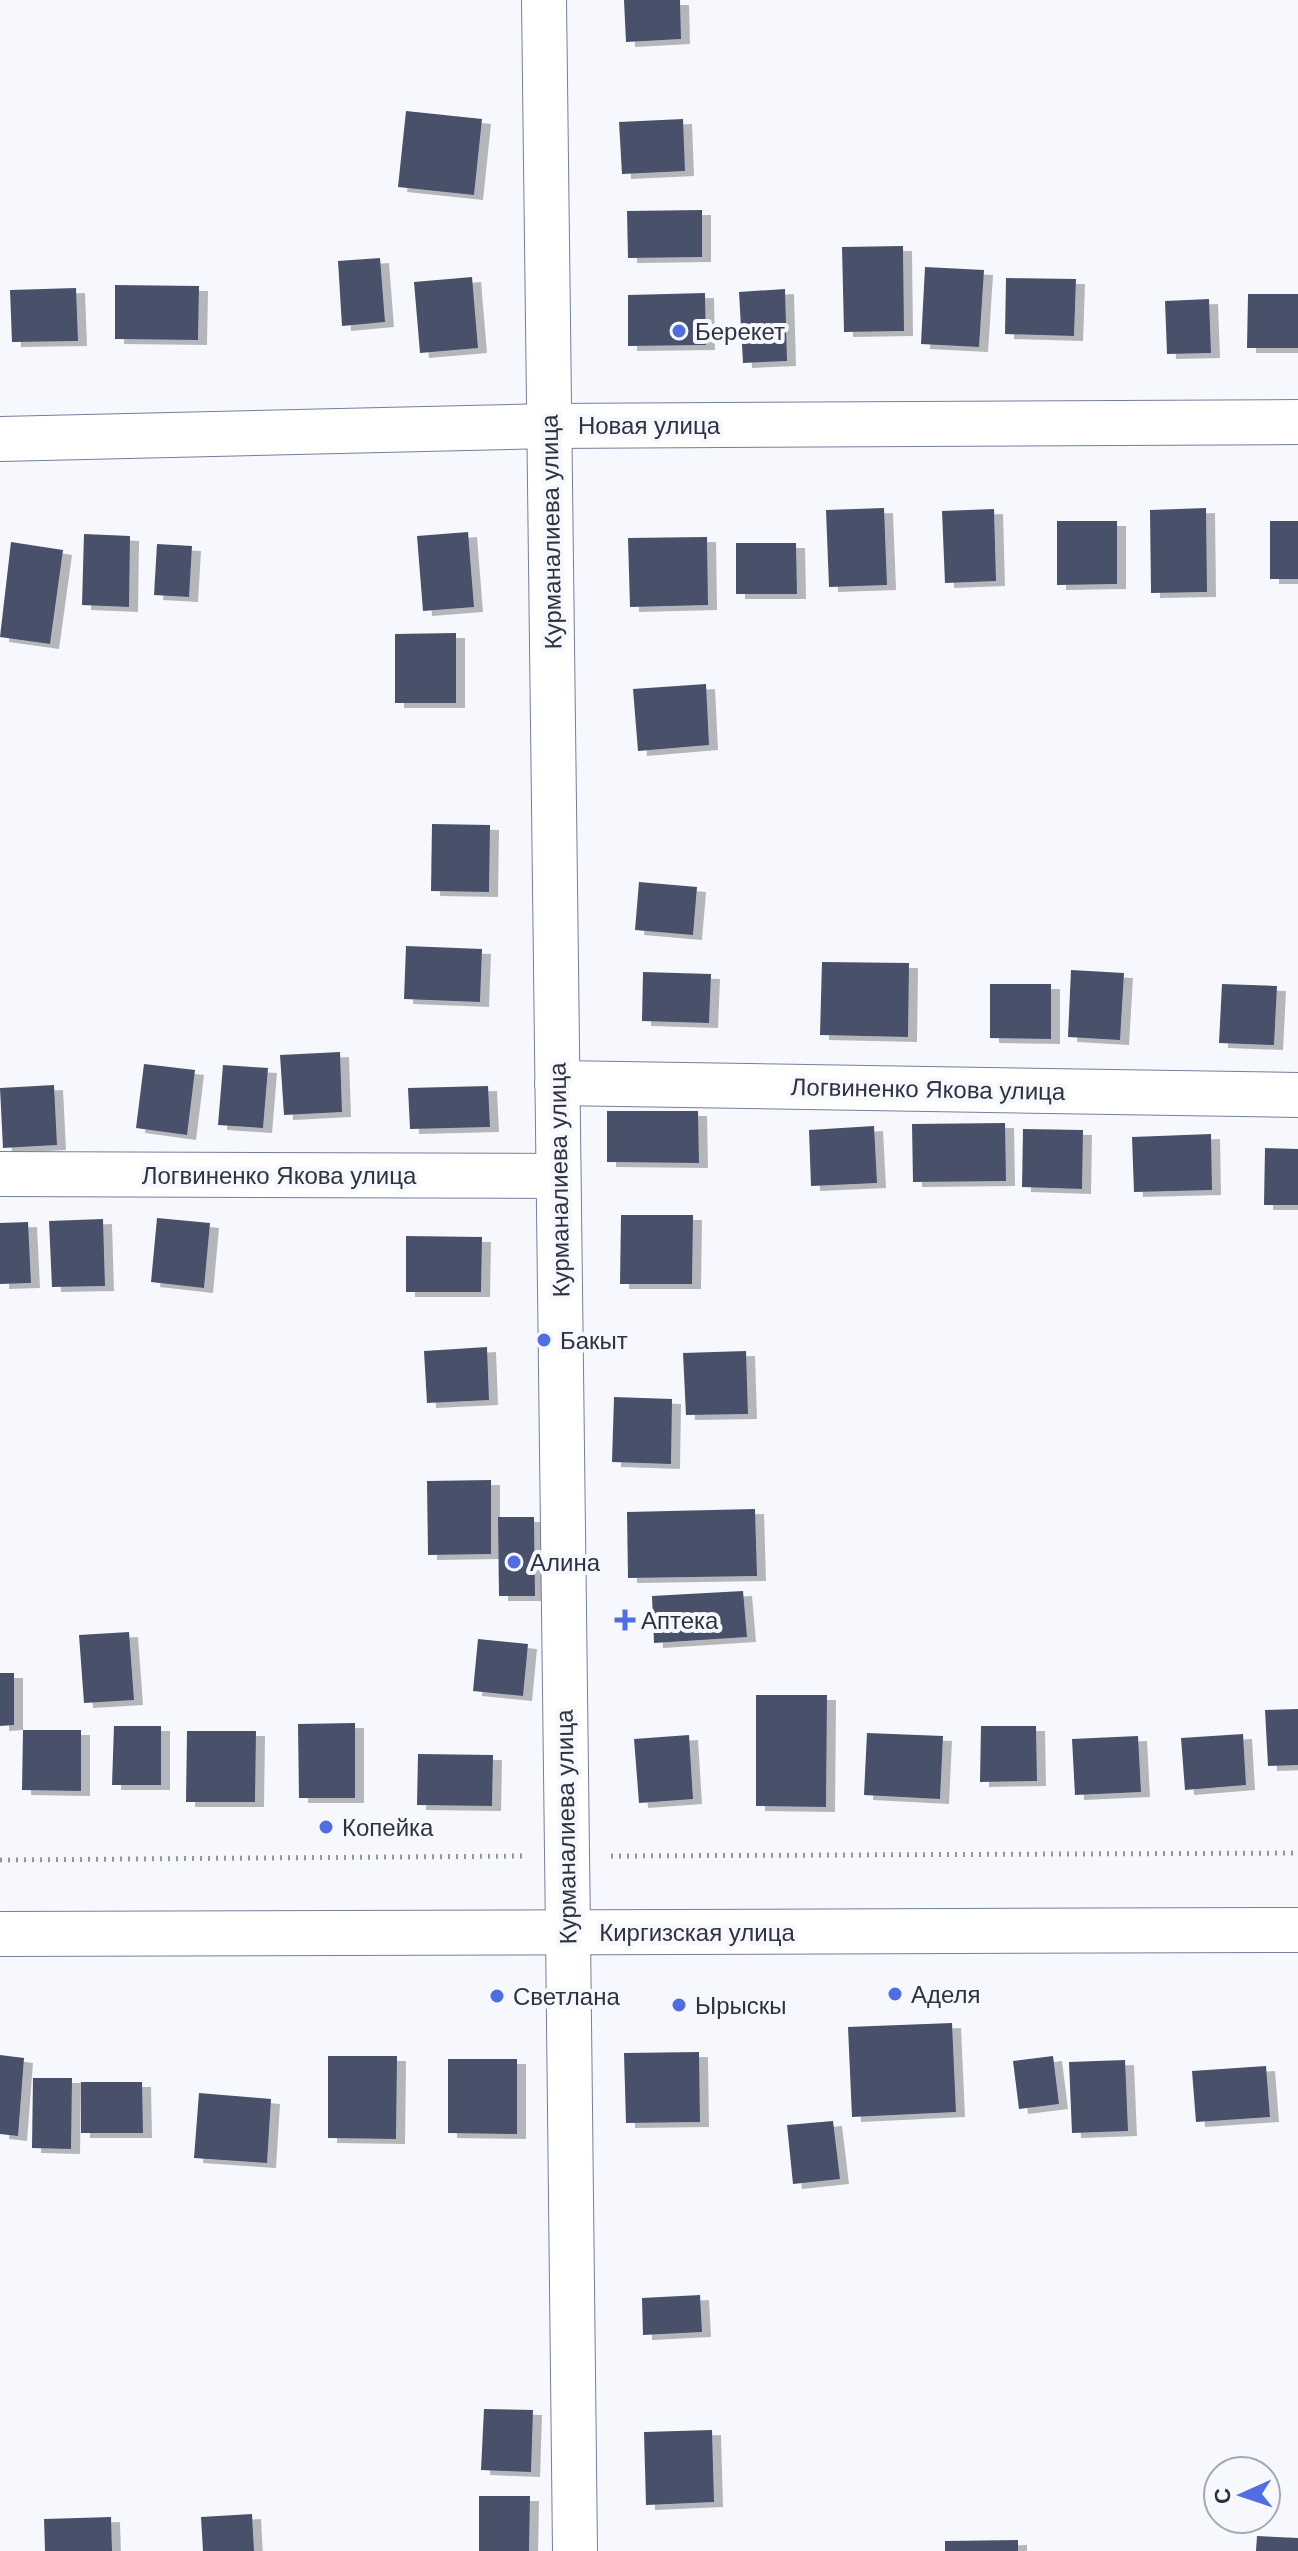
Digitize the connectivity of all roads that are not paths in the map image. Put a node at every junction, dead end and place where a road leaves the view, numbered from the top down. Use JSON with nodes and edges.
{"nodes":[{"id":1,"x":544,"y":0,"type":"edge"},
{"id":2,"x":1298,"y":422,"type":"edge"},
{"id":3,"x":550,"y":426,"type":"junction"},
{"id":4,"x":0,"y":439,"type":"edge"},
{"id":5,"x":557,"y":1083,"type":"junction"},
{"id":6,"x":1298,"y":1095,"type":"edge"},
{"id":7,"x":0,"y":1174,"type":"edge"},
{"id":8,"x":558,"y":1176,"type":"junction"},
{"id":9,"x":1298,"y":1930,"type":"edge"},
{"id":10,"x":568,"y":1933,"type":"junction"},
{"id":11,"x":0,"y":1934,"type":"edge"},
{"id":12,"x":575,"y":2551,"type":"edge"}],
"edges":[{"from":1,"to":3,"type":"main road","name":"Курманалиева улица"},
{"from":2,"to":3,"type":"main road","name":"Новая улица"},
{"from":3,"to":4,"type":"main road","name":"Новая улица"},
{"from":3,"to":5,"type":"main road","name":"Курманалиева улица"},
{"from":5,"to":6,"type":"main road","name":"Логвиненко Якова улица"},
{"from":5,"to":8,"type":"main road","name":"Курманалиева улица"},
{"from":7,"to":8,"type":"main road","name":"Логвиненко Якова улица"},
{"from":8,"to":10,"type":"main road","name":"Курманалиева улица"},
{"from":9,"to":10,"type":"main road","name":"Киргизская улица"},
{"from":10,"to":11,"type":"main road","name":"Киргизская улица"},
{"from":10,"to":12,"type":"main road","name":"Курманалиева улица"}]}
